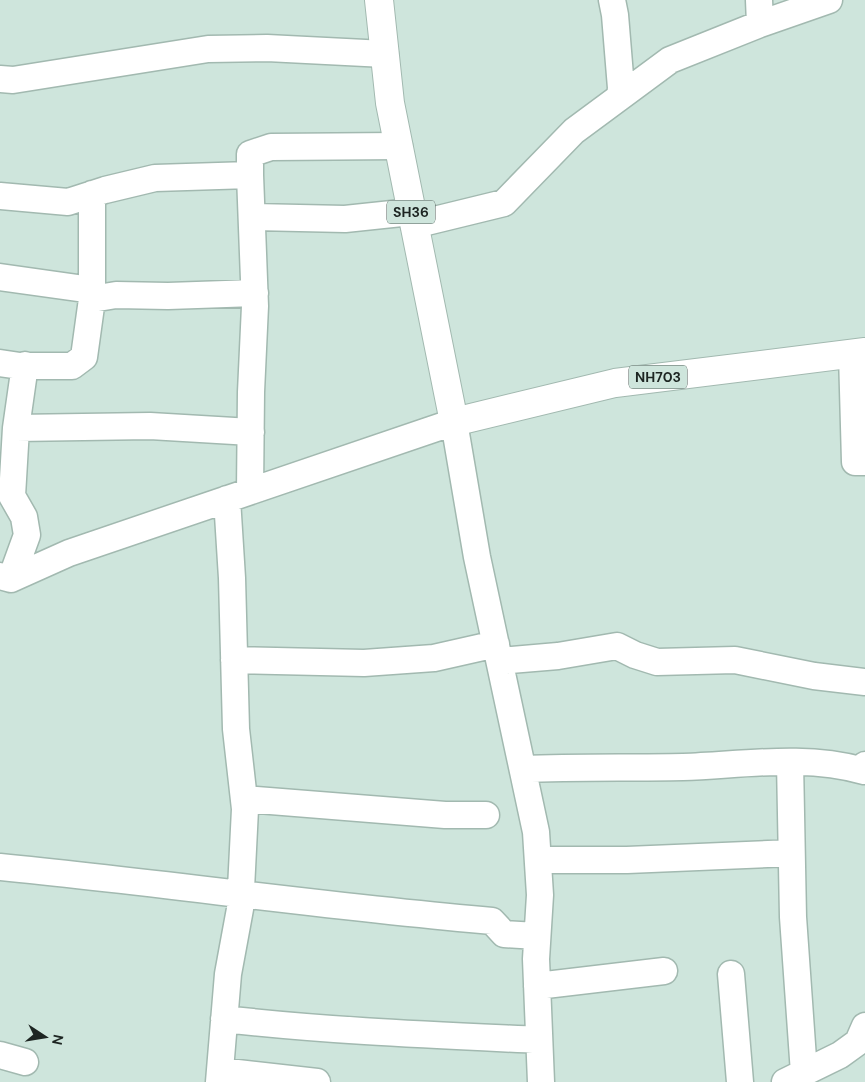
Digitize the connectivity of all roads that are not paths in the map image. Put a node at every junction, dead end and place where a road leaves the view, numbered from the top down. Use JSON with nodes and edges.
{"nodes":[{"id":1,"x":379,"y":0,"type":"edge"},
{"id":2,"x":612,"y":0,"type":"edge"},
{"id":3,"x":829,"y":0,"type":"edge"},
{"id":4,"x":760,"y":12,"type":"edge"},
{"id":5,"x":385,"y":54,"type":"junction"},
{"id":6,"x":0,"y":79,"type":"edge"},
{"id":7,"x":620,"y":97,"type":"junction"},
{"id":8,"x":399,"y":146,"type":"junction"},
{"id":9,"x":250,"y":175,"type":"junction"},
{"id":10,"x":92,"y":194,"type":"junction"},
{"id":11,"x":0,"y":196,"type":"edge"},
{"id":12,"x":252,"y":218,"type":"junction"},
{"id":13,"x":413,"y":218,"type":"junction"},
{"id":14,"x":0,"y":277,"type":"edge"},
{"id":15,"x":255,"y":293,"type":"junction"},
{"id":16,"x":92,"y":295,"type":"junction"},
{"id":17,"x":858,"y":353,"type":"edge"},
{"id":18,"x":13,"y":364,"type":"edge"},
{"id":19,"x":454,"y":422,"type":"junction"},
{"id":20,"x":16,"y":428,"type":"junction"},
{"id":21,"x":251,"y":432,"type":"junction"},
{"id":22,"x":865,"y":462,"type":"edge"},
{"id":23,"x":239,"y":495,"type":"junction"},
{"id":24,"x":6,"y":578,"type":"edge"},
{"id":25,"x":498,"y":653,"type":"junction"},
{"id":26,"x":234,"y":660,"type":"junction"},
{"id":27,"x":864,"y":676,"type":"edge"},
{"id":28,"x":790,"y":762,"type":"junction"},
{"id":29,"x":865,"y":765,"type":"edge"},
{"id":30,"x":523,"y":769,"type":"junction"},
{"id":31,"x":864,"y":771,"type":"edge"},
{"id":32,"x":865,"y":778,"type":"edge"},
{"id":33,"x":244,"y":799,"type":"junction"},
{"id":34,"x":486,"y":815,"type":"dead end"},
{"id":35,"x":791,"y":853,"type":"junction"},
{"id":36,"x":538,"y":860,"type":"junction"},
{"id":37,"x":0,"y":866,"type":"edge"},
{"id":38,"x":241,"y":893,"type":"junction"},
{"id":39,"x":538,"y":936,"type":"junction"},
{"id":40,"x":664,"y":971,"type":"dead end"},
{"id":41,"x":730,"y":974,"type":"dead end"},
{"id":42,"x":537,"y":986,"type":"junction"},
{"id":43,"x":224,"y":1019,"type":"junction"},
{"id":44,"x":865,"y":1026,"type":"edge"},
{"id":45,"x":539,"y":1040,"type":"junction"},
{"id":46,"x":0,"y":1056,"type":"edge"},
{"id":47,"x":25,"y":1062,"type":"dead end"},
{"id":48,"x":219,"y":1076,"type":"edge"},
{"id":49,"x":794,"y":1077,"type":"edge"},
{"id":50,"x":317,"y":1082,"type":"edge"},
{"id":51,"x":541,"y":1082,"type":"edge"},
{"id":52,"x":740,"y":1082,"type":"edge"}],
"edges":[{"from":1,"to":5,"type":"highway","number":"SH36"},
{"from":2,"to":7,"type":"street"},
{"from":3,"to":4,"type":"street"},
{"from":4,"to":7,"type":"street"},
{"from":5,"to":6,"type":"street"},
{"from":5,"to":8,"type":"highway","number":"SH36"},
{"from":7,"to":13,"type":"street"},
{"from":8,"to":9,"type":"street"},
{"from":8,"to":13,"type":"highway","number":"SH36"},
{"from":9,"to":10,"type":"street"},
{"from":9,"to":12,"type":"street"},
{"from":10,"to":11,"type":"street"},
{"from":10,"to":16,"type":"street"},
{"from":12,"to":13,"type":"street"},
{"from":12,"to":15,"type":"street"},
{"from":13,"to":19,"type":"highway","number":"SH36"},
{"from":14,"to":16,"type":"street"},
{"from":15,"to":16,"type":"street"},
{"from":15,"to":21,"type":"street"},
{"from":16,"to":18,"type":"street"},
{"from":17,"to":19,"type":"highway","number":"NH703"},
{"from":17,"to":22,"type":"street"},
{"from":18,"to":20,"type":"street"},
{"from":19,"to":23,"type":"street"},
{"from":19,"to":25,"type":"street"},
{"from":20,"to":21,"type":"street"},
{"from":20,"to":24,"type":"street"},
{"from":21,"to":23,"type":"street"},
{"from":23,"to":24,"type":"street"},
{"from":23,"to":26,"type":"street"},
{"from":25,"to":26,"type":"street"},
{"from":25,"to":27,"type":"street"},
{"from":25,"to":30,"type":"street"},
{"from":26,"to":33,"type":"street"},
{"from":28,"to":30,"type":"street"},
{"from":28,"to":31,"type":"street"},
{"from":28,"to":35,"type":"street"},
{"from":29,"to":31,"type":"street"},
{"from":30,"to":36,"type":"street"},
{"from":31,"to":32,"type":"street"},
{"from":33,"to":34,"type":"street"},
{"from":33,"to":38,"type":"street"},
{"from":35,"to":36,"type":"street"},
{"from":35,"to":49,"type":"street"},
{"from":36,"to":39,"type":"street"},
{"from":37,"to":38,"type":"street"},
{"from":38,"to":39,"type":"street"},
{"from":38,"to":43,"type":"street"},
{"from":39,"to":42,"type":"street"},
{"from":40,"to":42,"type":"street"},
{"from":41,"to":52,"type":"street"},
{"from":42,"to":45,"type":"street"},
{"from":43,"to":45,"type":"street"},
{"from":43,"to":48,"type":"street"},
{"from":44,"to":49,"type":"street"},
{"from":45,"to":51,"type":"street"},
{"from":46,"to":47,"type":"street"},
{"from":48,"to":50,"type":"street"}]}
